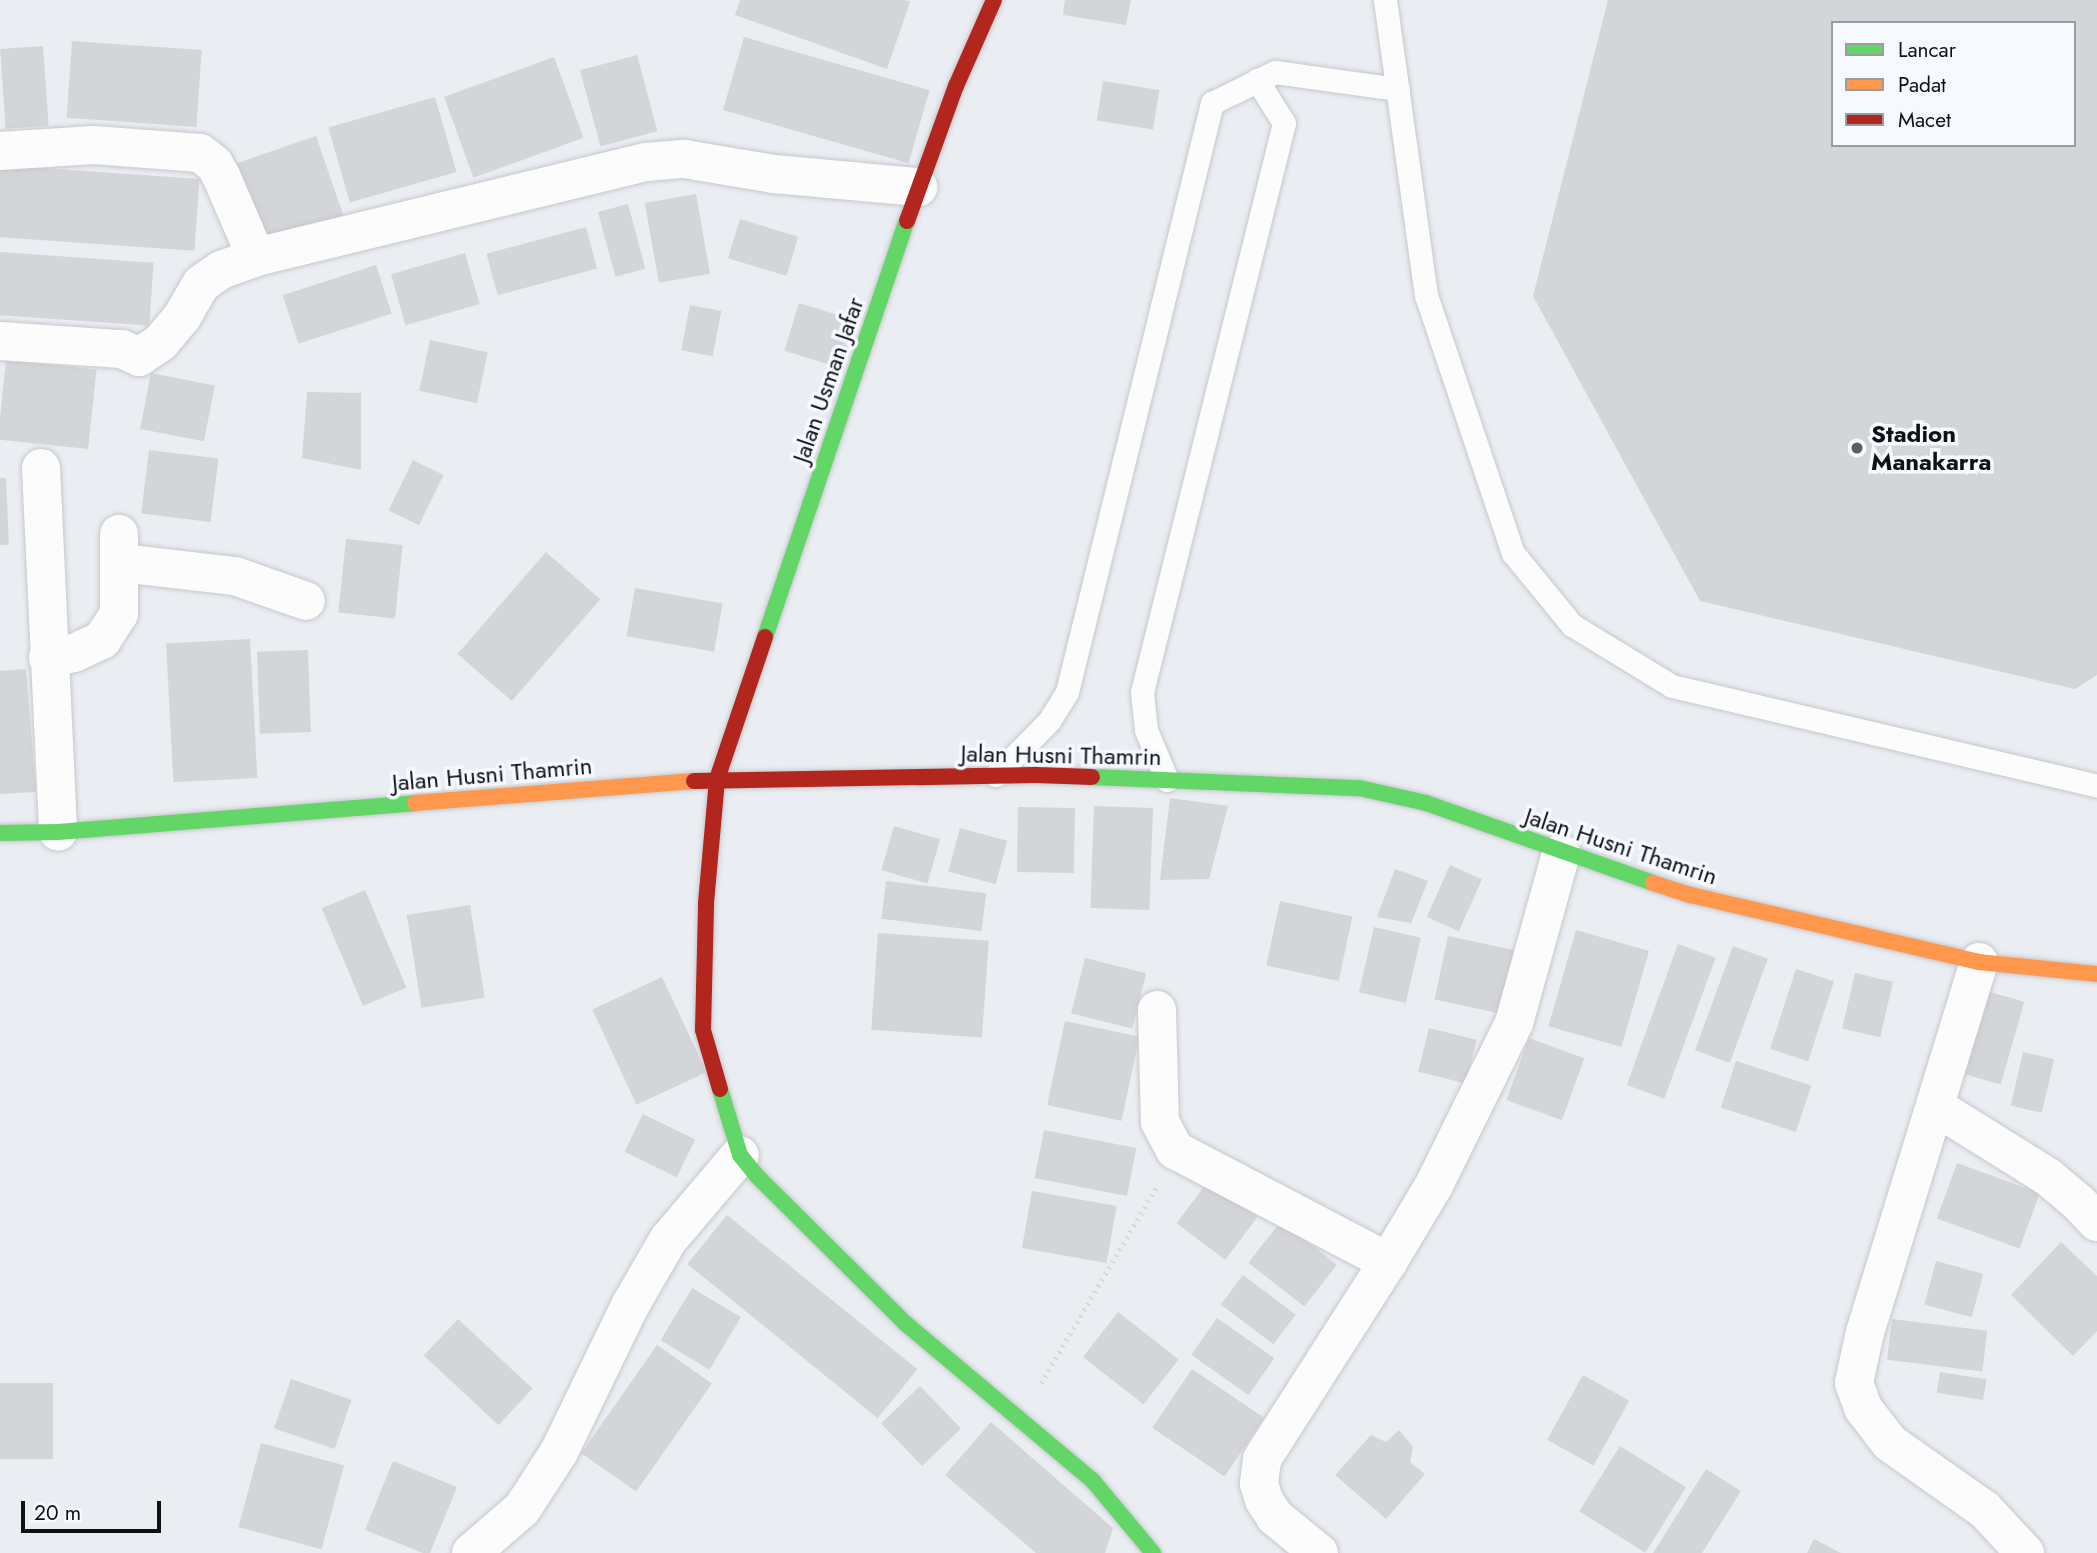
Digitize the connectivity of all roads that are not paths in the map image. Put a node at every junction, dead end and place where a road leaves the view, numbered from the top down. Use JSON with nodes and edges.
{"nodes":[{"id":1,"x":994,"y":0,"type":"edge"},
{"id":2,"x":1385,"y":0,"type":"edge"},
{"id":3,"x":1257,"y":80,"type":"junction"},
{"id":4,"x":1398,"y":89,"type":"junction"},
{"id":5,"x":0,"y":151,"type":"edge"},
{"id":6,"x":918,"y":187,"type":"junction"},
{"id":7,"x":256,"y":257,"type":"junction"},
{"id":8,"x":0,"y":341,"type":"edge"},
{"id":9,"x":41,"y":468,"type":"dead end"},
{"id":10,"x":306,"y":601,"type":"dead end"},
{"id":11,"x":48,"y":658,"type":"junction"},
{"id":12,"x":996,"y":775,"type":"junction"},
{"id":13,"x":718,"y":779,"type":"junction"},
{"id":14,"x":1167,"y":780,"type":"junction"},
{"id":15,"x":2097,"y":786,"type":"edge"},
{"id":16,"x":58,"y":832,"type":"junction"},
{"id":17,"x":0,"y":833,"type":"edge"},
{"id":18,"x":1561,"y":853,"type":"junction"},
{"id":19,"x":1979,"y":962,"type":"junction"},
{"id":20,"x":2097,"y":974,"type":"edge"},
{"id":21,"x":1157,"y":1010,"type":"dead end"},
{"id":22,"x":1936,"y":1107,"type":"junction"},
{"id":23,"x":740,"y":1155,"type":"junction"},
{"id":24,"x":2097,"y":1222,"type":"edge"},
{"id":25,"x":1388,"y":1262,"type":"junction"},
{"id":26,"x":471,"y":1553,"type":"edge"},
{"id":27,"x":1153,"y":1553,"type":"edge"},
{"id":28,"x":1318,"y":1553,"type":"edge"},
{"id":29,"x":2025,"y":1553,"type":"edge"}],
"edges":[{"from":1,"to":6,"type":"street","name":"Jalan Usman Jafar"},
{"from":2,"to":4,"type":"lane"},
{"from":3,"to":4,"type":"lane"},
{"from":3,"to":12,"type":"lane"},
{"from":3,"to":14,"type":"lane"},
{"from":4,"to":15,"type":"lane"},
{"from":5,"to":7,"type":"street"},
{"from":6,"to":7,"type":"street"},
{"from":6,"to":13,"type":"street","name":"Jalan Usman Jafar"},
{"from":7,"to":8,"type":"street"},
{"from":9,"to":11,"type":"street"},
{"from":10,"to":11,"type":"street"},
{"from":11,"to":16,"type":"street"},
{"from":12,"to":13,"type":"street","name":"Jalan Husni Thamrin"},
{"from":12,"to":14,"type":"street","name":"Jalan Husni Thamrin"},
{"from":13,"to":16,"type":"street","name":"Jalan Husni Thamrin"},
{"from":13,"to":23,"type":"street","name":"Jalan Usman Jafar"},
{"from":14,"to":18,"type":"street","name":"Jalan Husni Thamrin"},
{"from":16,"to":17,"type":"street","name":"Jalan Husni Thamrin"},
{"from":18,"to":19,"type":"street","name":"Jalan Husni Thamrin"},
{"from":18,"to":25,"type":"street"},
{"from":19,"to":20,"type":"street","name":"Jalan Husni Thamrin"},
{"from":19,"to":22,"type":"street"},
{"from":21,"to":25,"type":"street"},
{"from":22,"to":24,"type":"street"},
{"from":22,"to":29,"type":"street"},
{"from":23,"to":26,"type":"street"},
{"from":23,"to":27,"type":"street"},
{"from":25,"to":28,"type":"street"}]}
